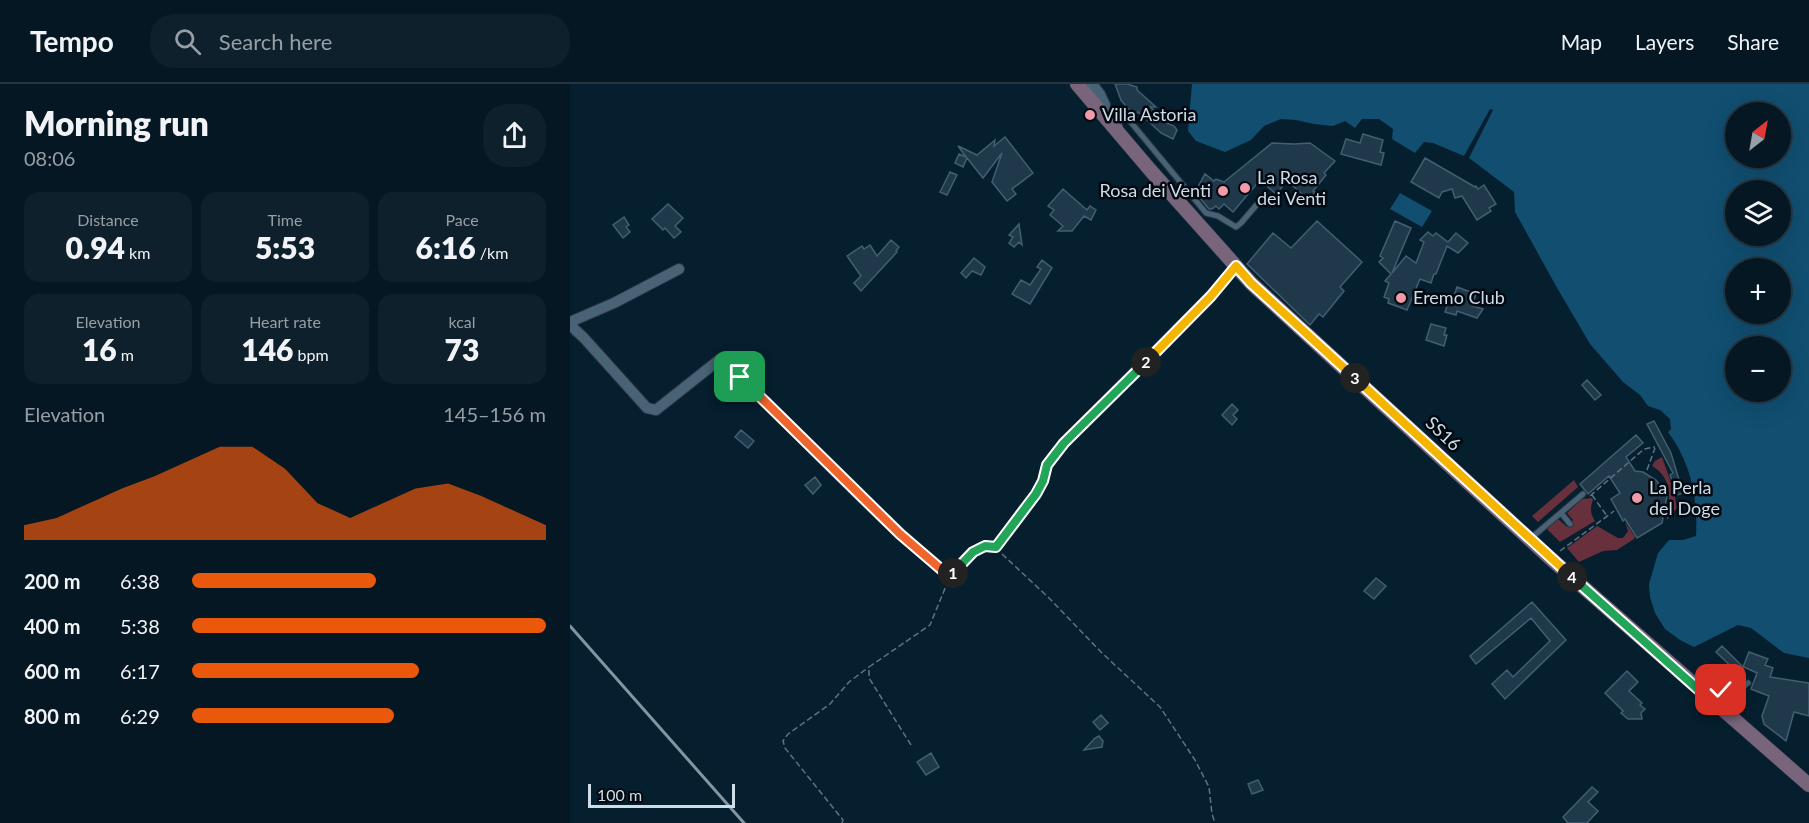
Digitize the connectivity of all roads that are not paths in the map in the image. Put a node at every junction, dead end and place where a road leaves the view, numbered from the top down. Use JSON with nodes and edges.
{"nodes":[{"id":1,"x":1077,"y":84,"type":"edge"},
{"id":2,"x":1092,"y":84,"type":"edge"},
{"id":3,"x":1103,"y":115,"type":"junction"},
{"id":4,"x":1121,"y":135,"type":"junction"},
{"id":5,"x":1265,"y":195,"type":"dead end"},
{"id":6,"x":1236,"y":266,"type":"junction"},
{"id":7,"x":679,"y":268,"type":"dead end"},
{"id":8,"x":570,"y":324,"type":"edge"},
{"id":9,"x":1583,"y":494,"type":"road end"},
{"id":10,"x":1561,"y":513,"type":"junction"},
{"id":11,"x":1570,"y":524,"type":"dead end"},
{"id":12,"x":1529,"y":539,"type":"junction"},
{"id":13,"x":1748,"y":683,"type":"dead end"},
{"id":14,"x":1710,"y":700,"type":"junction"},
{"id":15,"x":1807,"y":781,"type":"edge"}],
"edges":[{"from":1,"to":3,"type":"main road","name":"SS16"},
{"from":2,"to":3,"type":"street"},
{"from":3,"to":4,"type":"main road","name":"SS16"},
{"from":4,"to":5,"type":"lane"},
{"from":4,"to":6,"type":"main road","name":"SS16"},
{"from":6,"to":8,"type":"street"},
{"from":6,"to":12,"type":"main road","name":"SS16"},
{"from":7,"to":8,"type":"street"},
{"from":9,"to":10,"type":"lane"},
{"from":10,"to":11,"type":"lane"},
{"from":10,"to":12,"type":"lane"},
{"from":12,"to":14,"type":"main road","name":"SS16"},
{"from":13,"to":14,"type":"lane"},
{"from":14,"to":15,"type":"main road","name":"SS16"}]}
